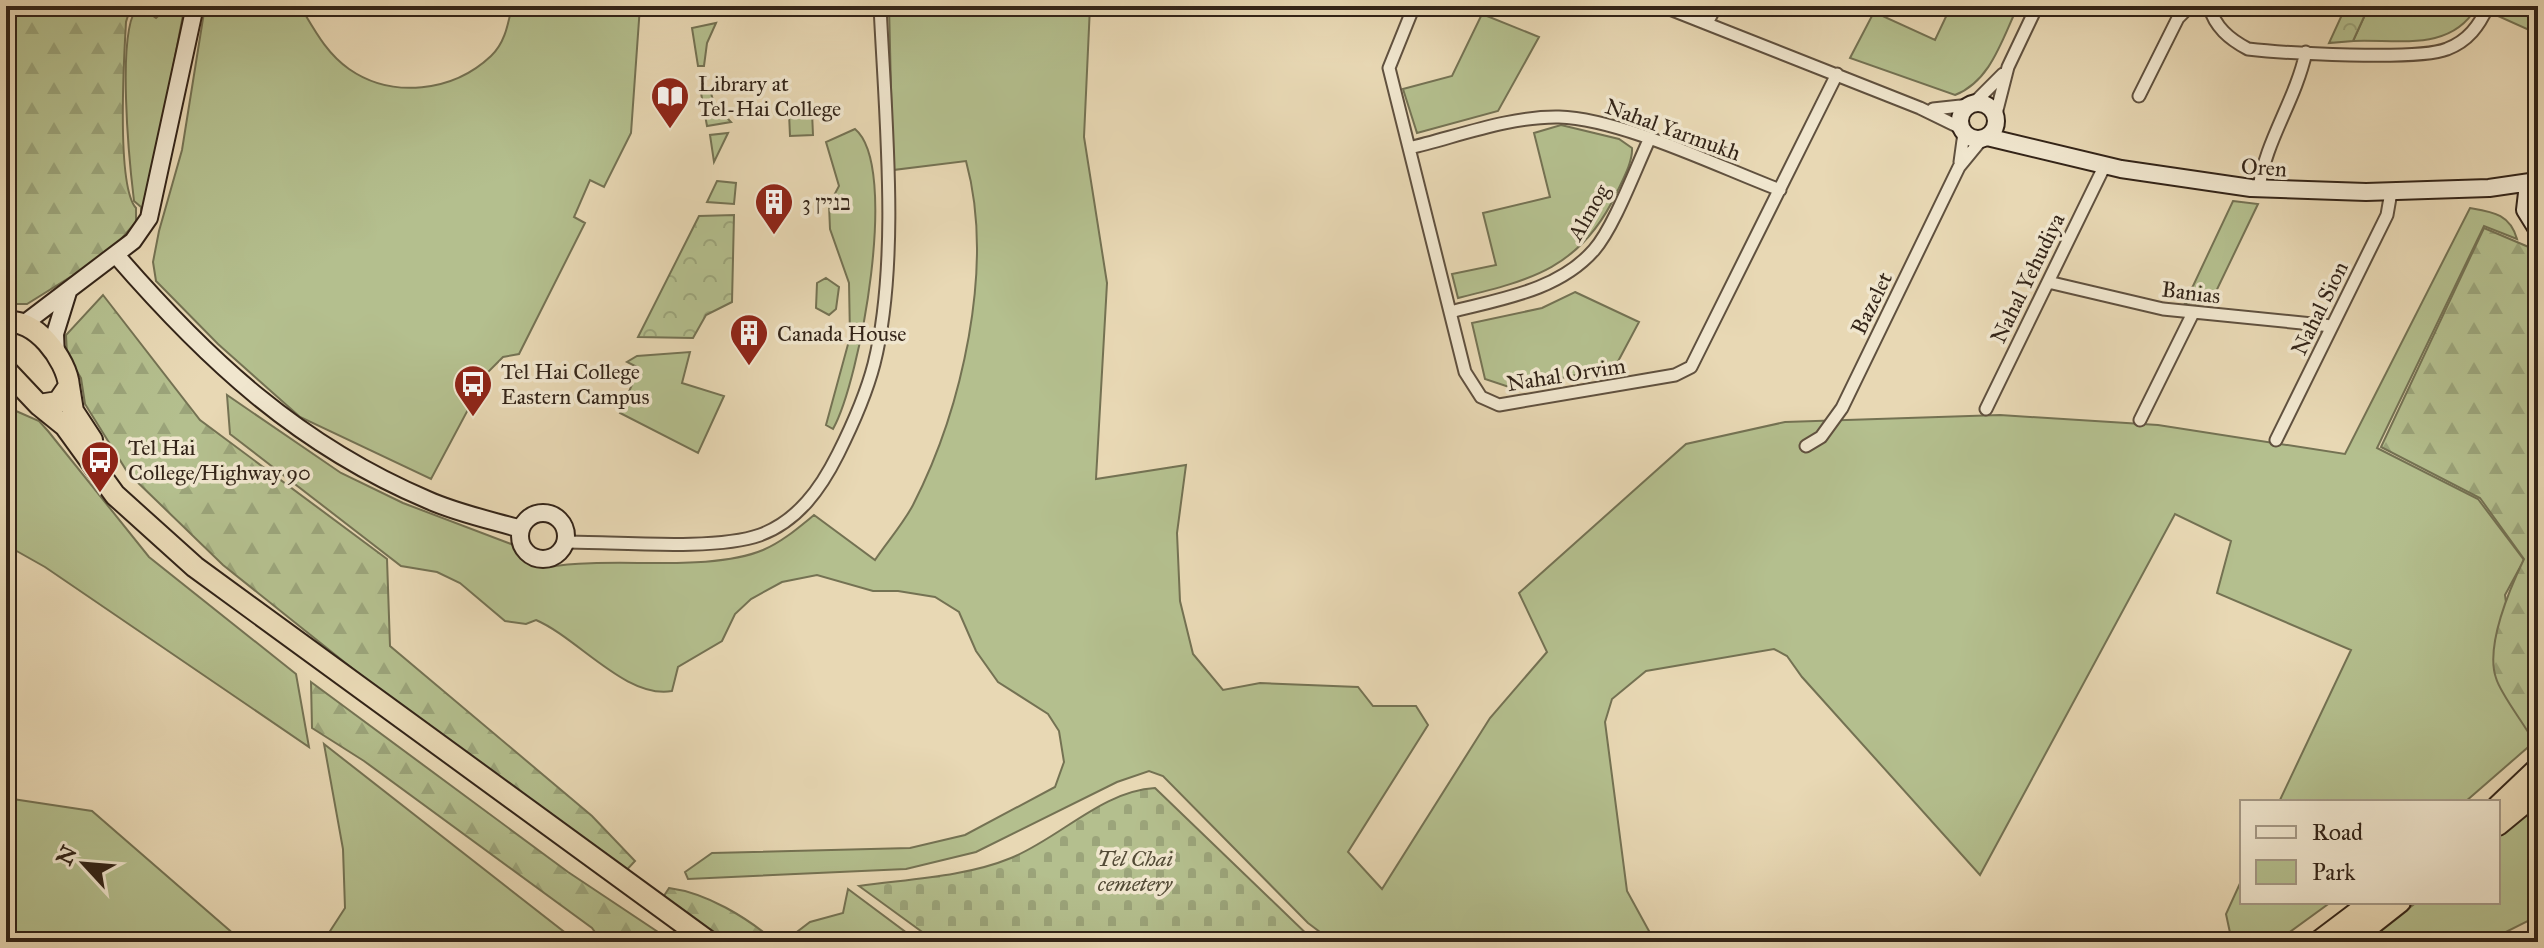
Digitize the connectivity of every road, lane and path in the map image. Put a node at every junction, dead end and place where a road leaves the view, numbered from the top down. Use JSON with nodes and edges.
{"nodes":[{"id":1,"x":195,"y":6,"type":"edge"},
{"id":2,"x":880,"y":6,"type":"edge"},
{"id":3,"x":1414,"y":6,"type":"edge"},
{"id":4,"x":1662,"y":6,"type":"edge"},
{"id":5,"x":1716,"y":6,"type":"edge"},
{"id":6,"x":2037,"y":6,"type":"edge"},
{"id":7,"x":2190,"y":6,"type":"edge"},
{"id":8,"x":2209,"y":6,"type":"edge"},
{"id":9,"x":2488,"y":6,"type":"edge"},
{"id":10,"x":1707,"y":23,"type":"junction"},
{"id":11,"x":2306,"y":52,"type":"junction"},
{"id":12,"x":2008,"y":67,"type":"junction"},
{"id":13,"x":1837,"y":74,"type":"junction"},
{"id":14,"x":2139,"y":96,"type":"dead end"},
{"id":15,"x":1972,"y":104,"type":"junction"},
{"id":16,"x":1920,"y":108,"type":"junction"},
{"id":17,"x":1996,"y":117,"type":"junction"},
{"id":18,"x":1962,"y":130,"type":"junction"},
{"id":19,"x":1985,"y":138,"type":"junction"},
{"id":20,"x":1649,"y":140,"type":"junction"},
{"id":21,"x":1409,"y":148,"type":"junction"},
{"id":22,"x":2040,"y":148,"type":"junction"},
{"id":23,"x":2105,"y":165,"type":"junction"},
{"id":24,"x":1959,"y":167,"type":"junction"},
{"id":25,"x":2537,"y":180,"type":"edge"},
{"id":26,"x":2489,"y":188,"type":"junction"},
{"id":27,"x":2259,"y":189,"type":"junction"},
{"id":28,"x":1780,"y":190,"type":"junction"},
{"id":29,"x":2391,"y":192,"type":"junction"},
{"id":30,"x":2525,"y":210,"type":"junction"},
{"id":31,"x":2538,"y":231,"type":"edge"},
{"id":32,"x":116,"y":255,"type":"junction"},
{"id":33,"x":2048,"y":282,"type":"junction"},
{"id":34,"x":68,"y":292,"type":"junction"},
{"id":35,"x":1450,"y":312,"type":"junction"},
{"id":36,"x":2193,"y":313,"type":"junction"},
{"id":37,"x":14,"y":321,"type":"edge"},
{"id":38,"x":2332,"y":326,"type":"junction"},
{"id":39,"x":56,"y":357,"type":"junction"},
{"id":40,"x":6,"y":370,"type":"edge"},
{"id":41,"x":69,"y":386,"type":"junction"},
{"id":42,"x":39,"y":405,"type":"junction"},
{"id":43,"x":1986,"y":409,"type":"dead end"},
{"id":44,"x":2140,"y":420,"type":"dead end"},
{"id":45,"x":2276,"y":440,"type":"dead end"},
{"id":46,"x":1806,"y":446,"type":"dead end"},
{"id":47,"x":521,"y":529,"type":"junction"},
{"id":48,"x":566,"y":542,"type":"junction"},
{"id":49,"x":195,"y":567,"type":"junction"},
{"id":50,"x":2538,"y":768,"type":"edge"},
{"id":51,"x":2538,"y":792,"type":"edge"},
{"id":52,"x":2500,"y":804,"type":"edge"},
{"id":53,"x":2500,"y":823,"type":"edge"},
{"id":54,"x":2368,"y":904,"type":"edge"},
{"id":55,"x":2397,"y":904,"type":"edge"},
{"id":56,"x":709,"y":942,"type":"edge"},
{"id":57,"x":2318,"y":942,"type":"edge"},
{"id":58,"x":2349,"y":942,"type":"edge"}],
"edges":[{"from":1,"to":32,"type":"street"},
{"from":2,"to":48,"type":"street"},
{"from":3,"to":21,"type":"street","name":"Nahal Orvim"},
{"from":4,"to":10,"type":"street"},
{"from":5,"to":10,"type":"street"},
{"from":6,"to":12,"type":"street"},
{"from":7,"to":14,"type":"street"},
{"from":8,"to":11,"type":"street"},
{"from":9,"to":11,"type":"street"},
{"from":10,"to":13,"type":"street"},
{"from":11,"to":27,"type":"street"},
{"from":12,"to":15,"type":"street"},
{"from":12,"to":17,"type":"street"},
{"from":13,"to":16,"type":"street"},
{"from":13,"to":28,"type":"street","name":"Nahal Orvim"},
{"from":15,"to":16,"type":"street"},
{"from":15,"to":17,"type":"street"},
{"from":15,"to":18,"type":"street"},
{"from":16,"to":18,"type":"street"},
{"from":17,"to":19,"type":"street"},
{"from":17,"to":22,"type":"street","name":"Oren"},
{"from":18,"to":19,"type":"street"},
{"from":18,"to":24,"type":"street","name":"Bazelet"},
{"from":19,"to":22,"type":"street","name":"Oren"},
{"from":19,"to":24,"type":"street","name":"Bazelet"},
{"from":20,"to":21,"type":"street","name":"Nahal Yarmukh"},
{"from":20,"to":28,"type":"street","name":"Nahal Yarmukh"},
{"from":20,"to":35,"type":"street","name":"Almog"},
{"from":21,"to":35,"type":"street","name":"Nahal Orvim"},
{"from":22,"to":23,"type":"street","name":"Oren"},
{"from":23,"to":27,"type":"street","name":"Oren"},
{"from":23,"to":33,"type":"street","name":"Nahal Yehudiya"},
{"from":24,"to":46,"type":"street","name":"Bazelet"},
{"from":25,"to":26,"type":"street","name":"Oren"},
{"from":25,"to":30,"type":"street"},
{"from":26,"to":29,"type":"street","name":"Oren"},
{"from":26,"to":30,"type":"street"},
{"from":27,"to":29,"type":"street","name":"Oren"},
{"from":28,"to":35,"type":"street","name":"Nahal Orvim"},
{"from":29,"to":38,"type":"street","name":"Nahal Sion"},
{"from":30,"to":31,"type":"street"},
{"from":32,"to":34,"type":"street"},
{"from":32,"to":47,"type":"street"},
{"from":33,"to":36,"type":"street","name":"Banias"},
{"from":33,"to":43,"type":"street","name":"Nahal Yehudiya"},
{"from":34,"to":37,"type":"street"},
{"from":34,"to":39,"type":"street"},
{"from":36,"to":38,"type":"street","name":"Banias"},
{"from":36,"to":44,"type":"street"},
{"from":37,"to":39,"type":"highway"},
{"from":38,"to":45,"type":"street","name":"Nahal Sion"},
{"from":39,"to":41,"type":"highway"},
{"from":40,"to":42,"type":"highway"},
{"from":41,"to":42,"type":"highway"},
{"from":41,"to":49,"type":"highway"},
{"from":42,"to":49,"type":"highway"},
{"from":47,"to":48,"type":"street"},
{"from":47,"to":48,"type":"street"},
{"from":49,"to":56,"type":"highway"},
{"from":50,"to":52,"type":"highway"},
{"from":51,"to":53,"type":"highway"},
{"from":54,"to":57,"type":"highway"},
{"from":55,"to":58,"type":"highway"}]}
